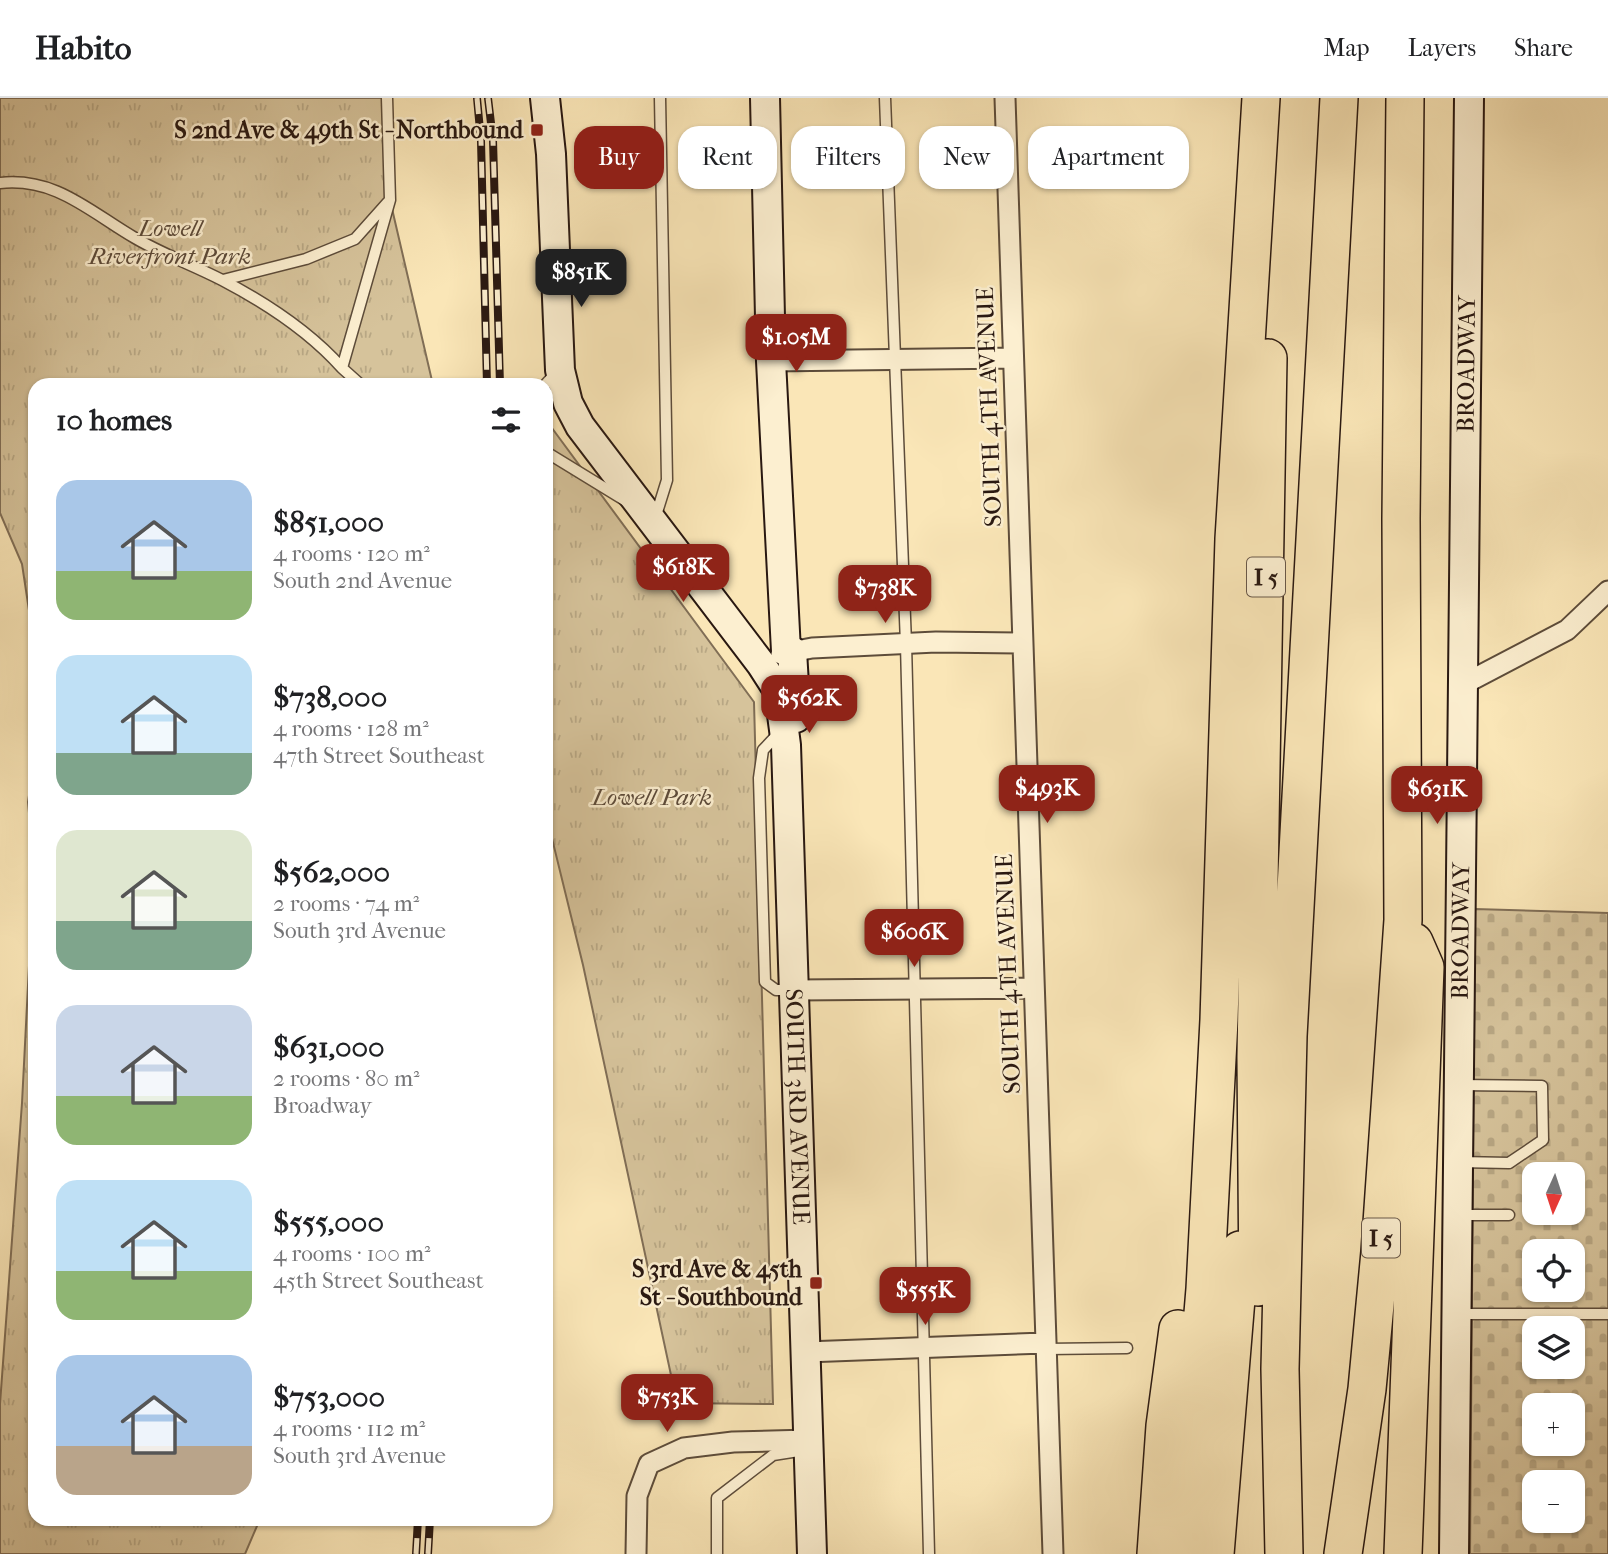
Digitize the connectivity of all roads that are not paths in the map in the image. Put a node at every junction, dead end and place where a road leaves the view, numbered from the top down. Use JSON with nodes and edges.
{"nodes":[{"id":1,"x":387,"y":98,"type":"edge"},
{"id":2,"x":545,"y":98,"type":"edge"},
{"id":3,"x":660,"y":98,"type":"edge"},
{"id":4,"x":765,"y":98,"type":"edge"},
{"id":5,"x":884,"y":98,"type":"edge"},
{"id":6,"x":1004,"y":98,"type":"edge"},
{"id":7,"x":1261,"y":98,"type":"edge"},
{"id":8,"x":1269,"y":98,"type":"edge"},
{"id":9,"x":1339,"y":98,"type":"edge"},
{"id":10,"x":1405,"y":98,"type":"edge"},
{"id":11,"x":1469,"y":98,"type":"edge"},
{"id":12,"x":0,"y":183,"type":"edge"},
{"id":13,"x":390,"y":200,"type":"junction"},
{"id":14,"x":223,"y":280,"type":"junction"},
{"id":15,"x":1012,"y":358,"type":"junction"},
{"id":16,"x":897,"y":360,"type":"junction"},
{"id":17,"x":771,"y":361,"type":"junction"},
{"id":18,"x":342,"y":368,"type":"junction"},
{"id":19,"x":552,"y":377,"type":"edge"},
{"id":20,"x":353,"y":378,"type":"edge"},
{"id":21,"x":553,"y":379,"type":"edge"},
{"id":22,"x":553,"y":456,"type":"edge"},
{"id":23,"x":645,"y":513,"type":"junction"},
{"id":24,"x":1608,"y":591,"type":"edge"},
{"id":25,"x":906,"y":643,"type":"junction"},
{"id":26,"x":1021,"y":643,"type":"junction"},
{"id":27,"x":789,"y":651,"type":"junction"},
{"id":28,"x":761,"y":664,"type":"junction"},
{"id":29,"x":1462,"y":685,"type":"junction"},
{"id":30,"x":784,"y":727,"type":"junction"},
{"id":31,"x":789,"y":825,"type":"junction"},
{"id":32,"x":1404,"y":920,"type":"junction"},
{"id":33,"x":1033,"y":988,"type":"junction"},
{"id":34,"x":913,"y":989,"type":"junction"},
{"id":35,"x":795,"y":990,"type":"junction"},
{"id":36,"x":1219,"y":1020,"type":"junction"},
{"id":37,"x":1256,"y":1057,"type":"junction"},
{"id":38,"x":1460,"y":1085,"type":"junction"},
{"id":39,"x":1459,"y":1162,"type":"junction"},
{"id":40,"x":1458,"y":1215,"type":"junction"},
{"id":41,"x":1509,"y":1215,"type":"dead end"},
{"id":42,"x":1457,"y":1314,"type":"junction"},
{"id":43,"x":1608,"y":1314,"type":"edge"},
{"id":44,"x":1045,"y":1346,"type":"junction"},
{"id":45,"x":926,"y":1348,"type":"junction"},
{"id":46,"x":1127,"y":1348,"type":"dead end"},
{"id":47,"x":806,"y":1352,"type":"junction"},
{"id":48,"x":809,"y":1445,"type":"junction"},
{"id":49,"x":1157,"y":1536,"type":"edge"},
{"id":50,"x":636,"y":1554,"type":"edge"},
{"id":51,"x":717,"y":1554,"type":"edge"},
{"id":52,"x":812,"y":1554,"type":"edge"},
{"id":53,"x":929,"y":1554,"type":"edge"},
{"id":54,"x":1053,"y":1554,"type":"edge"},
{"id":55,"x":1183,"y":1554,"type":"edge"},
{"id":56,"x":1215,"y":1554,"type":"edge"},
{"id":57,"x":1261,"y":1554,"type":"edge"},
{"id":58,"x":1284,"y":1554,"type":"edge"},
{"id":59,"x":1343,"y":1554,"type":"edge"},
{"id":60,"x":1403,"y":1554,"type":"edge"},
{"id":61,"x":1454,"y":1554,"type":"edge"}],
"edges":[{"from":1,"to":13,"type":"lane"},
{"from":2,"to":19,"type":"street","name":"SOUTH 3RD AVENUE"},
{"from":3,"to":23,"type":"lane"},
{"from":4,"to":17,"type":"street"},
{"from":5,"to":16,"type":"lane"},
{"from":6,"to":15,"type":"street","name":"SOUTH 4TH AVENUE"},
{"from":7,"to":36,"type":"highway"},
{"from":8,"to":37,"type":"highway","number":"I 5"},
{"from":9,"to":58,"type":"highway"},
{"from":10,"to":32,"type":"highway","number":"I 5"},
{"from":11,"to":29,"type":"street","name":"BROADWAY"},
{"from":12,"to":14,"type":"lane"},
{"from":13,"to":14,"type":"lane"},
{"from":13,"to":18,"type":"lane"},
{"from":14,"to":18,"type":"lane"},
{"from":15,"to":16,"type":"street"},
{"from":15,"to":26,"type":"street","name":"SOUTH 4TH AVENUE"},
{"from":16,"to":17,"type":"street"},
{"from":16,"to":25,"type":"lane"},
{"from":17,"to":27,"type":"street"},
{"from":18,"to":20,"type":"lane"},
{"from":21,"to":23,"type":"street","name":"SOUTH 3RD AVENUE"},
{"from":22,"to":23,"type":"lane"},
{"from":23,"to":28,"type":"street","name":"SOUTH 3RD AVENUE"},
{"from":24,"to":29,"type":"street"},
{"from":25,"to":26,"type":"street"},
{"from":25,"to":27,"type":"street"},
{"from":25,"to":34,"type":"lane"},
{"from":26,"to":33,"type":"street","name":"SOUTH 4TH AVENUE"},
{"from":27,"to":28,"type":"street"},
{"from":27,"to":31,"type":"street"},
{"from":28,"to":30,"type":"street","name":"SOUTH 3RD AVENUE"},
{"from":29,"to":38,"type":"street","name":"BROADWAY"},
{"from":30,"to":31,"type":"street","name":"SOUTH 3RD AVENUE"},
{"from":30,"to":35,"type":"lane"},
{"from":31,"to":35,"type":"street","name":"SOUTH 3RD AVENUE"},
{"from":32,"to":59,"type":"highway","number":"I 5"},
{"from":32,"to":60,"type":"highway"},
{"from":33,"to":34,"type":"street"},
{"from":33,"to":44,"type":"street","name":"SOUTH 4TH AVENUE"},
{"from":34,"to":35,"type":"street"},
{"from":34,"to":45,"type":"lane"},
{"from":35,"to":47,"type":"street","name":"SOUTH 3RD AVENUE"},
{"from":36,"to":49,"type":"highway"},
{"from":36,"to":55,"type":"highway"},
{"from":37,"to":56,"type":"highway","number":"I 5"},
{"from":37,"to":57,"type":"highway"},
{"from":38,"to":39,"type":"street","name":"BROADWAY"},
{"from":38,"to":39,"type":"lane"},
{"from":39,"to":40,"type":"street","name":"BROADWAY"},
{"from":40,"to":41,"type":"lane"},
{"from":40,"to":42,"type":"street","name":"BROADWAY"},
{"from":42,"to":43,"type":"lane"},
{"from":42,"to":61,"type":"street","name":"BROADWAY"},
{"from":44,"to":45,"type":"street"},
{"from":44,"to":46,"type":"lane"},
{"from":44,"to":54,"type":"street","name":"SOUTH 4TH AVENUE"},
{"from":45,"to":47,"type":"street"},
{"from":45,"to":53,"type":"lane"},
{"from":47,"to":48,"type":"street","name":"SOUTH 3RD AVENUE"},
{"from":48,"to":50,"type":"street"},
{"from":48,"to":51,"type":"lane"},
{"from":48,"to":52,"type":"street","name":"SOUTH 3RD AVENUE"}]}
